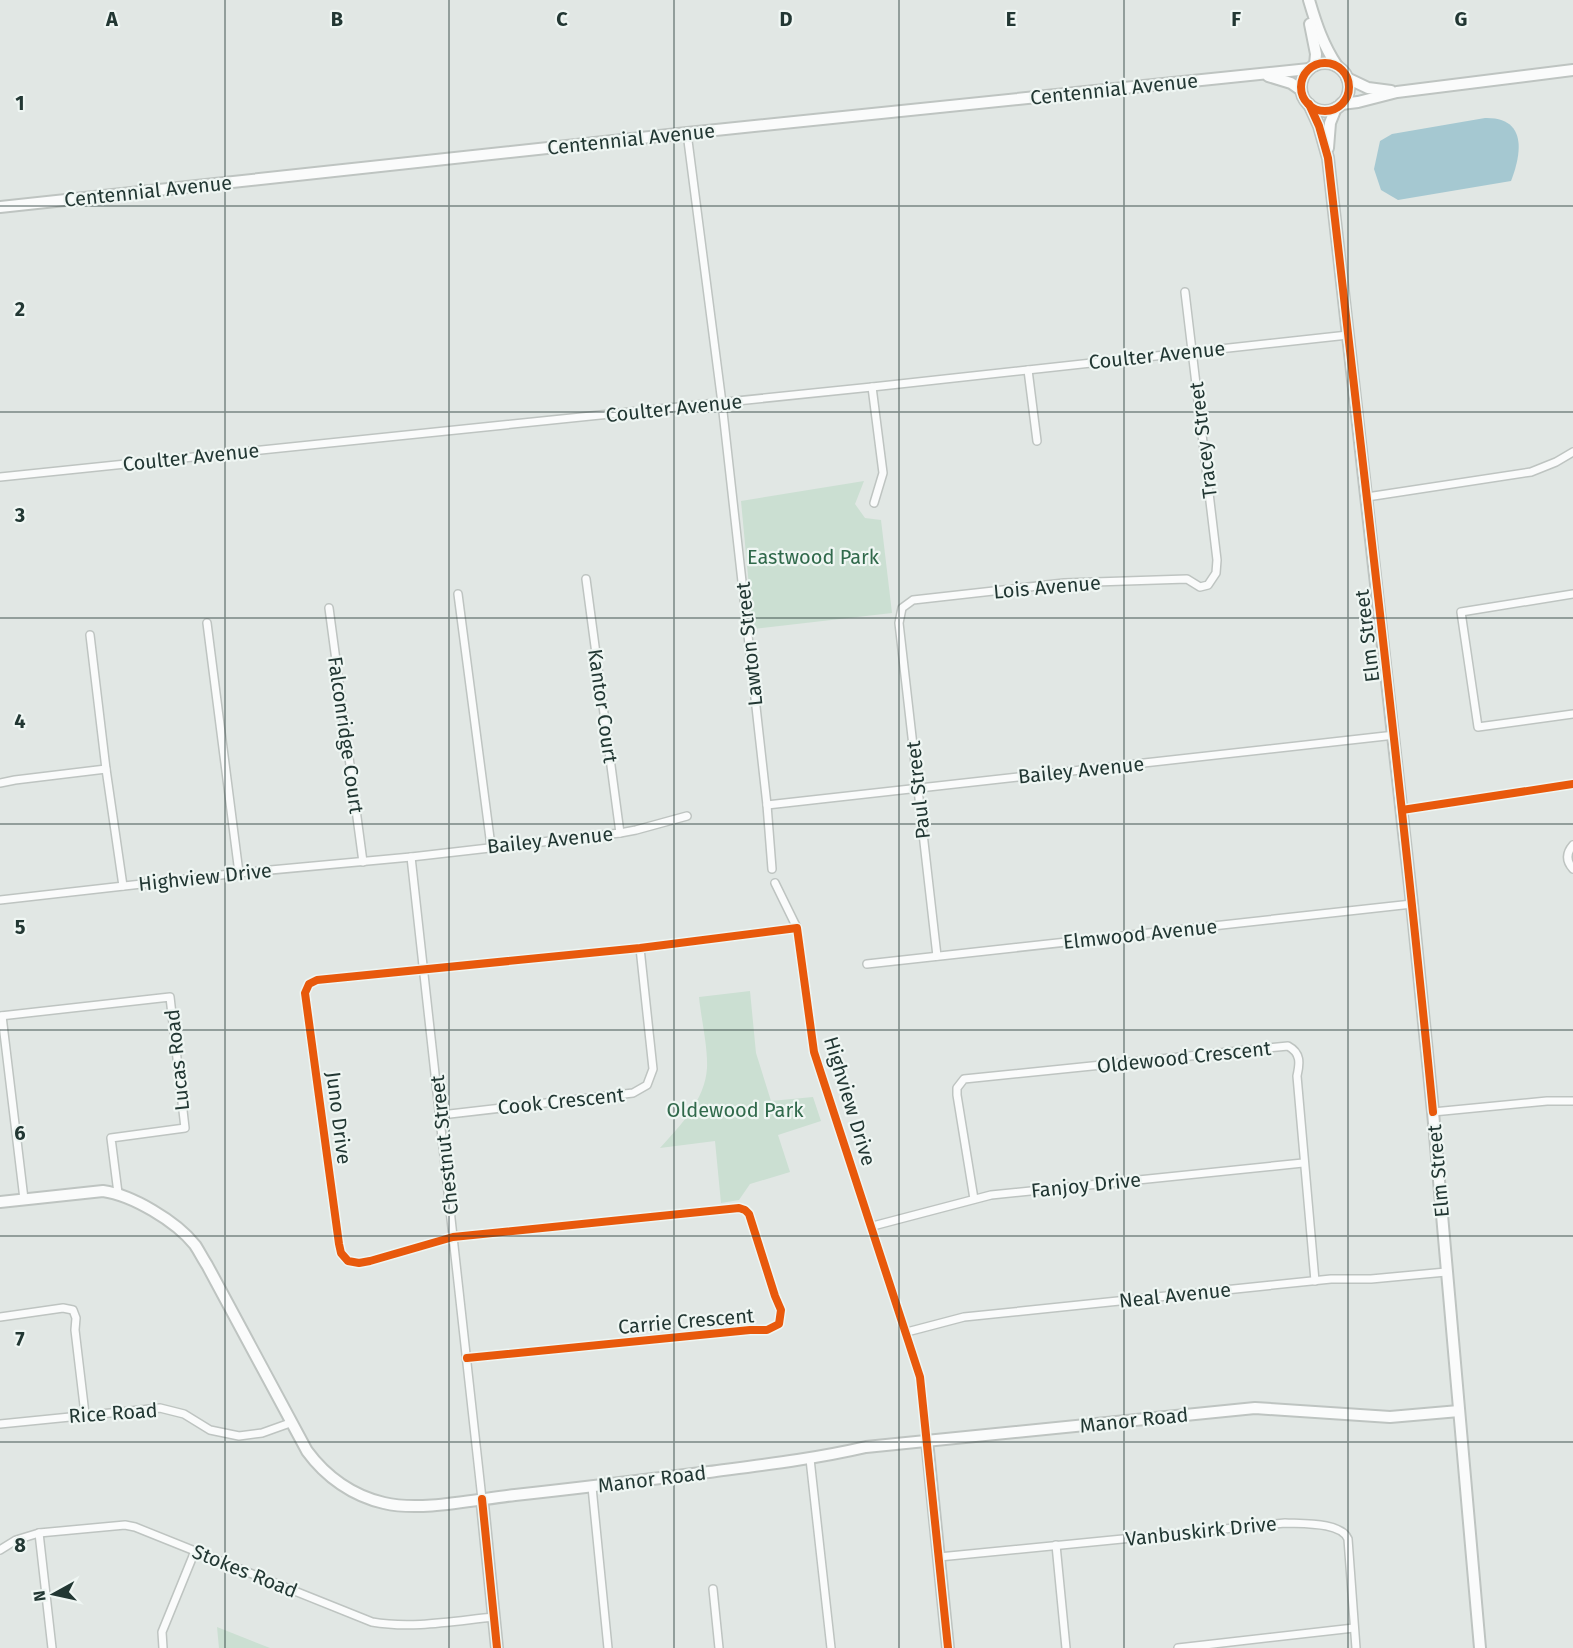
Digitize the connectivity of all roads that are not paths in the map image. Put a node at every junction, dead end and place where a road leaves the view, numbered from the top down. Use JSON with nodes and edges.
{"nodes":[{"id":1,"x":1307,"y":0,"type":"edge"},
{"id":2,"x":1337,"y":66,"type":"junction"},
{"id":3,"x":1312,"y":67,"type":"junction"},
{"id":4,"x":1573,"y":70,"type":"edge"},
{"id":5,"x":1262,"y":74,"type":"junction"},
{"id":6,"x":1347,"y":78,"type":"junction"},
{"id":7,"x":1301,"y":90,"type":"junction"},
{"id":8,"x":1398,"y":92,"type":"junction"},
{"id":9,"x":1309,"y":104,"type":"junction"},
{"id":10,"x":1338,"y":106,"type":"junction"},
{"id":11,"x":687,"y":133,"type":"junction"},
{"id":12,"x":1328,"y":158,"type":"junction"},
{"id":13,"x":0,"y":207,"type":"edge"},
{"id":14,"x":1185,"y":292,"type":"dead end"},
{"id":15,"x":1348,"y":335,"type":"junction"},
{"id":16,"x":1192,"y":351,"type":"junction"},
{"id":17,"x":1028,"y":370,"type":"junction"},
{"id":18,"x":872,"y":387,"type":"junction"},
{"id":19,"x":722,"y":403,"type":"junction"},
{"id":20,"x":1037,"y":441,"type":"dead end"},
{"id":21,"x":1573,"y":452,"type":"edge"},
{"id":22,"x":0,"y":477,"type":"edge"},
{"id":23,"x":1367,"y":497,"type":"junction"},
{"id":24,"x":874,"y":503,"type":"dead end"},
{"id":25,"x":586,"y":579,"type":"dead end"},
{"id":26,"x":1208,"y":585,"type":"joint"},
{"id":27,"x":458,"y":594,"type":"dead end"},
{"id":28,"x":1573,"y":594,"type":"edge"},
{"id":29,"x":329,"y":608,"type":"dead end"},
{"id":30,"x":207,"y":622,"type":"dead end"},
{"id":31,"x":899,"y":623,"type":"joint"},
{"id":32,"x":90,"y":635,"type":"dead end"},
{"id":33,"x":1573,"y":714,"type":"edge"},
{"id":34,"x":1395,"y":735,"type":"junction"},
{"id":35,"x":106,"y":769,"type":"junction"},
{"id":36,"x":0,"y":783,"type":"edge"},
{"id":37,"x":917,"y":788,"type":"junction"},
{"id":38,"x":766,"y":805,"type":"junction"},
{"id":39,"x":687,"y":816,"type":"dead end"},
{"id":40,"x":620,"y":832,"type":"junction"},
{"id":41,"x":1573,"y":845,"type":"edge"},
{"id":42,"x":491,"y":846,"type":"junction"},
{"id":43,"x":411,"y":857,"type":"junction"},
{"id":44,"x":363,"y":862,"type":"junction"},
{"id":45,"x":772,"y":869,"type":"dead end"},
{"id":46,"x":1573,"y":869,"type":"edge"},
{"id":47,"x":239,"y":873,"type":"junction"},
{"id":48,"x":775,"y":883,"type":"dead end"},
{"id":49,"x":123,"y":886,"type":"junction"},
{"id":50,"x":0,"y":900,"type":"edge"},
{"id":51,"x":1413,"y":904,"type":"junction"},
{"id":52,"x":797,"y":928,"type":"junction"},
{"id":53,"x":640,"y":948,"type":"junction"},
{"id":54,"x":937,"y":956,"type":"junction"},
{"id":55,"x":867,"y":964,"type":"dead end"},
{"id":56,"x":424,"y":970,"type":"junction"},
{"id":57,"x":1,"y":1016,"type":"edge"},
{"id":58,"x":1573,"y":1101,"type":"edge"},
{"id":59,"x":1433,"y":1112,"type":"junction"},
{"id":60,"x":441,"y":1115,"type":"junction"},
{"id":61,"x":1303,"y":1163,"type":"junction"},
{"id":62,"x":118,"y":1193,"type":"junction"},
{"id":63,"x":974,"y":1199,"type":"junction"},
{"id":64,"x":24,"y":1200,"type":"junction"},
{"id":65,"x":0,"y":1202,"type":"edge"},
{"id":66,"x":873,"y":1226,"type":"junction"},
{"id":67,"x":453,"y":1237,"type":"junction"},
{"id":68,"x":1446,"y":1272,"type":"junction"},
{"id":69,"x":1316,"y":1281,"type":"junction"},
{"id":70,"x":0,"y":1317,"type":"edge"},
{"id":71,"x":906,"y":1332,"type":"junction"},
{"id":72,"x":467,"y":1358,"type":"junction"},
{"id":73,"x":1459,"y":1411,"type":"junction"},
{"id":74,"x":85,"y":1414,"type":"junction"},
{"id":75,"x":290,"y":1423,"type":"junction"},
{"id":76,"x":0,"y":1424,"type":"edge"},
{"id":77,"x":927,"y":1441,"type":"junction"},
{"id":78,"x":810,"y":1459,"type":"junction"},
{"id":79,"x":592,"y":1487,"type":"junction"},
{"id":80,"x":482,"y":1499,"type":"junction"},
{"id":81,"x":39,"y":1533,"type":"junction"},
{"id":82,"x":1056,"y":1545,"type":"junction"},
{"id":83,"x":0,"y":1550,"type":"edge"},
{"id":84,"x":195,"y":1551,"type":"junction"},
{"id":85,"x":939,"y":1557,"type":"junction"},
{"id":86,"x":713,"y":1589,"type":"dead end"},
{"id":87,"x":494,"y":1617,"type":"junction"},
{"id":88,"x":1354,"y":1628,"type":"junction"},
{"id":89,"x":52,"y":1648,"type":"edge"},
{"id":90,"x":163,"y":1648,"type":"edge"},
{"id":91,"x":497,"y":1648,"type":"edge"},
{"id":92,"x":608,"y":1648,"type":"edge"},
{"id":93,"x":719,"y":1648,"type":"edge"},
{"id":94,"x":831,"y":1648,"type":"edge"},
{"id":95,"x":948,"y":1648,"type":"edge"},
{"id":96,"x":1066,"y":1648,"type":"edge"},
{"id":97,"x":1178,"y":1648,"type":"edge"},
{"id":98,"x":1356,"y":1648,"type":"edge"},
{"id":99,"x":1480,"y":1648,"type":"edge"}],
"edges":[{"from":1,"to":2,"type":"main road"},
{"from":1,"to":3,"type":"main road"},
{"from":2,"to":3,"type":"main road"},
{"from":2,"to":6,"type":"main road"},
{"from":3,"to":5,"type":"main road","name":"Centennial Avenue"},
{"from":3,"to":7,"type":"main road"},
{"from":4,"to":8,"type":"main road"},
{"from":5,"to":7,"type":"main road"},
{"from":5,"to":11,"type":"main road","name":"Centennial Avenue"},
{"from":6,"to":8,"type":"main road"},
{"from":6,"to":10,"type":"main road"},
{"from":7,"to":9,"type":"main road"},
{"from":8,"to":10,"type":"main road"},
{"from":9,"to":10,"type":"main road"},
{"from":9,"to":12,"type":"main road"},
{"from":10,"to":12,"type":"main road"},
{"from":11,"to":13,"type":"main road","name":"Centennial Avenue"},
{"from":11,"to":19,"type":"street","name":"Lawton Street"},
{"from":12,"to":15,"type":"main road","name":"Elm Street"},
{"from":14,"to":16,"type":"street","name":"Tracey Street"},
{"from":15,"to":16,"type":"street","name":"Coulter Avenue"},
{"from":15,"to":23,"type":"main road","name":"Elm Street"},
{"from":16,"to":17,"type":"street","name":"Coulter Avenue"},
{"from":16,"to":26,"type":"street","name":"Tracey Street"},
{"from":17,"to":18,"type":"street","name":"Coulter Avenue"},
{"from":17,"to":20,"type":"street"},
{"from":18,"to":19,"type":"street","name":"Coulter Avenue"},
{"from":18,"to":24,"type":"street"},
{"from":19,"to":22,"type":"street","name":"Coulter Avenue"},
{"from":19,"to":38,"type":"street","name":"Lawton Street"},
{"from":21,"to":23,"type":"street"},
{"from":23,"to":34,"type":"main road","name":"Elm Street"},
{"from":25,"to":40,"type":"street","name":"Kantor Court"},
{"from":26,"to":31,"type":"street","name":"Lois Avenue"},
{"from":27,"to":42,"type":"street"},
{"from":28,"to":33,"type":"street"},
{"from":29,"to":44,"type":"street","name":"Falconridge Court"},
{"from":30,"to":47,"type":"street"},
{"from":31,"to":37,"type":"street","name":"Paul Street"},
{"from":32,"to":35,"type":"street"},
{"from":34,"to":37,"type":"street","name":"Bailey Avenue"},
{"from":34,"to":51,"type":"main road","name":"Elm Street"},
{"from":35,"to":36,"type":"street"},
{"from":35,"to":49,"type":"street"},
{"from":37,"to":38,"type":"street","name":"Bailey Avenue"},
{"from":37,"to":54,"type":"street","name":"Paul Street"},
{"from":38,"to":45,"type":"street","name":"Lawton Street"},
{"from":39,"to":40,"type":"street","name":"Bailey Avenue"},
{"from":40,"to":42,"type":"street","name":"Bailey Avenue"},
{"from":41,"to":46,"type":"street"},
{"from":42,"to":43,"type":"street","name":"Bailey Avenue"},
{"from":43,"to":44,"type":"street","name":"Highview Drive"},
{"from":43,"to":56,"type":"street","name":"Chestnut Street"},
{"from":44,"to":47,"type":"street","name":"Highview Drive"},
{"from":47,"to":49,"type":"street","name":"Highview Drive"},
{"from":48,"to":52,"type":"street","name":"Highview Drive"},
{"from":49,"to":50,"type":"street","name":"Highview Drive"},
{"from":51,"to":54,"type":"street","name":"Elmwood Avenue"},
{"from":51,"to":59,"type":"main road","name":"Elm Street"},
{"from":52,"to":53,"type":"street"},
{"from":52,"to":66,"type":"street","name":"Highview Drive"},
{"from":53,"to":56,"type":"street"},
{"from":53,"to":60,"type":"street","name":"Cook Crescent"},
{"from":54,"to":55,"type":"street","name":"Elmwood Avenue"},
{"from":56,"to":60,"type":"street","name":"Chestnut Street"},
{"from":56,"to":67,"type":"street","name":"Juno Drive"},
{"from":57,"to":62,"type":"street","name":"Lucas Road"},
{"from":57,"to":64,"type":"street"},
{"from":58,"to":59,"type":"street"},
{"from":59,"to":68,"type":"main road","name":"Elm Street"},
{"from":60,"to":67,"type":"street","name":"Chestnut Street"},
{"from":61,"to":63,"type":"street","name":"Fanjoy Drive"},
{"from":61,"to":63,"type":"street","name":"Oldewood Crescent"},
{"from":61,"to":69,"type":"street","name":"Oldewood Crescent"},
{"from":62,"to":64,"type":"main road","name":"Manor Road"},
{"from":62,"to":75,"type":"main road","name":"Manor Road"},
{"from":63,"to":66,"type":"street","name":"Fanjoy Drive"},
{"from":64,"to":65,"type":"main road","name":"Manor Road"},
{"from":66,"to":71,"type":"street","name":"Highview Drive"},
{"from":67,"to":72,"type":"street","name":"Chestnut Street"},
{"from":67,"to":72,"type":"street","name":"Carrie Crescent"},
{"from":68,"to":69,"type":"street","name":"Neal Avenue"},
{"from":68,"to":73,"type":"main road","name":"Elm Street"},
{"from":69,"to":71,"type":"street","name":"Neal Avenue"},
{"from":70,"to":74,"type":"street"},
{"from":71,"to":77,"type":"street","name":"Highview Drive"},
{"from":72,"to":80,"type":"street","name":"Chestnut Street"},
{"from":73,"to":77,"type":"main road","name":"Manor Road"},
{"from":73,"to":99,"type":"main road","name":"Elm Street"},
{"from":74,"to":75,"type":"street","name":"Rice Road"},
{"from":74,"to":76,"type":"street","name":"Rice Road"},
{"from":75,"to":80,"type":"main road","name":"Manor Road"},
{"from":77,"to":78,"type":"main road","name":"Manor Road"},
{"from":77,"to":85,"type":"main road","name":"Highview Drive"},
{"from":78,"to":79,"type":"main road","name":"Manor Road"},
{"from":78,"to":94,"type":"street"},
{"from":79,"to":80,"type":"main road","name":"Manor Road"},
{"from":79,"to":92,"type":"street"},
{"from":80,"to":87,"type":"main road","name":"Chestnut Street"},
{"from":81,"to":83,"type":"street","name":"Stokes Road"},
{"from":81,"to":84,"type":"street","name":"Stokes Road"},
{"from":81,"to":89,"type":"street"},
{"from":82,"to":85,"type":"street","name":"Vanbuskirk Drive"},
{"from":82,"to":88,"type":"street","name":"Vanbuskirk Drive"},
{"from":82,"to":96,"type":"street"},
{"from":84,"to":87,"type":"street","name":"Stokes Road"},
{"from":84,"to":90,"type":"street"},
{"from":85,"to":95,"type":"main road","name":"Highview Drive"},
{"from":86,"to":93,"type":"street"},
{"from":87,"to":91,"type":"main road","name":"Chestnut Street"},
{"from":88,"to":97,"type":"street"},
{"from":88,"to":98,"type":"street","name":"Vanbuskirk Drive"}]}
